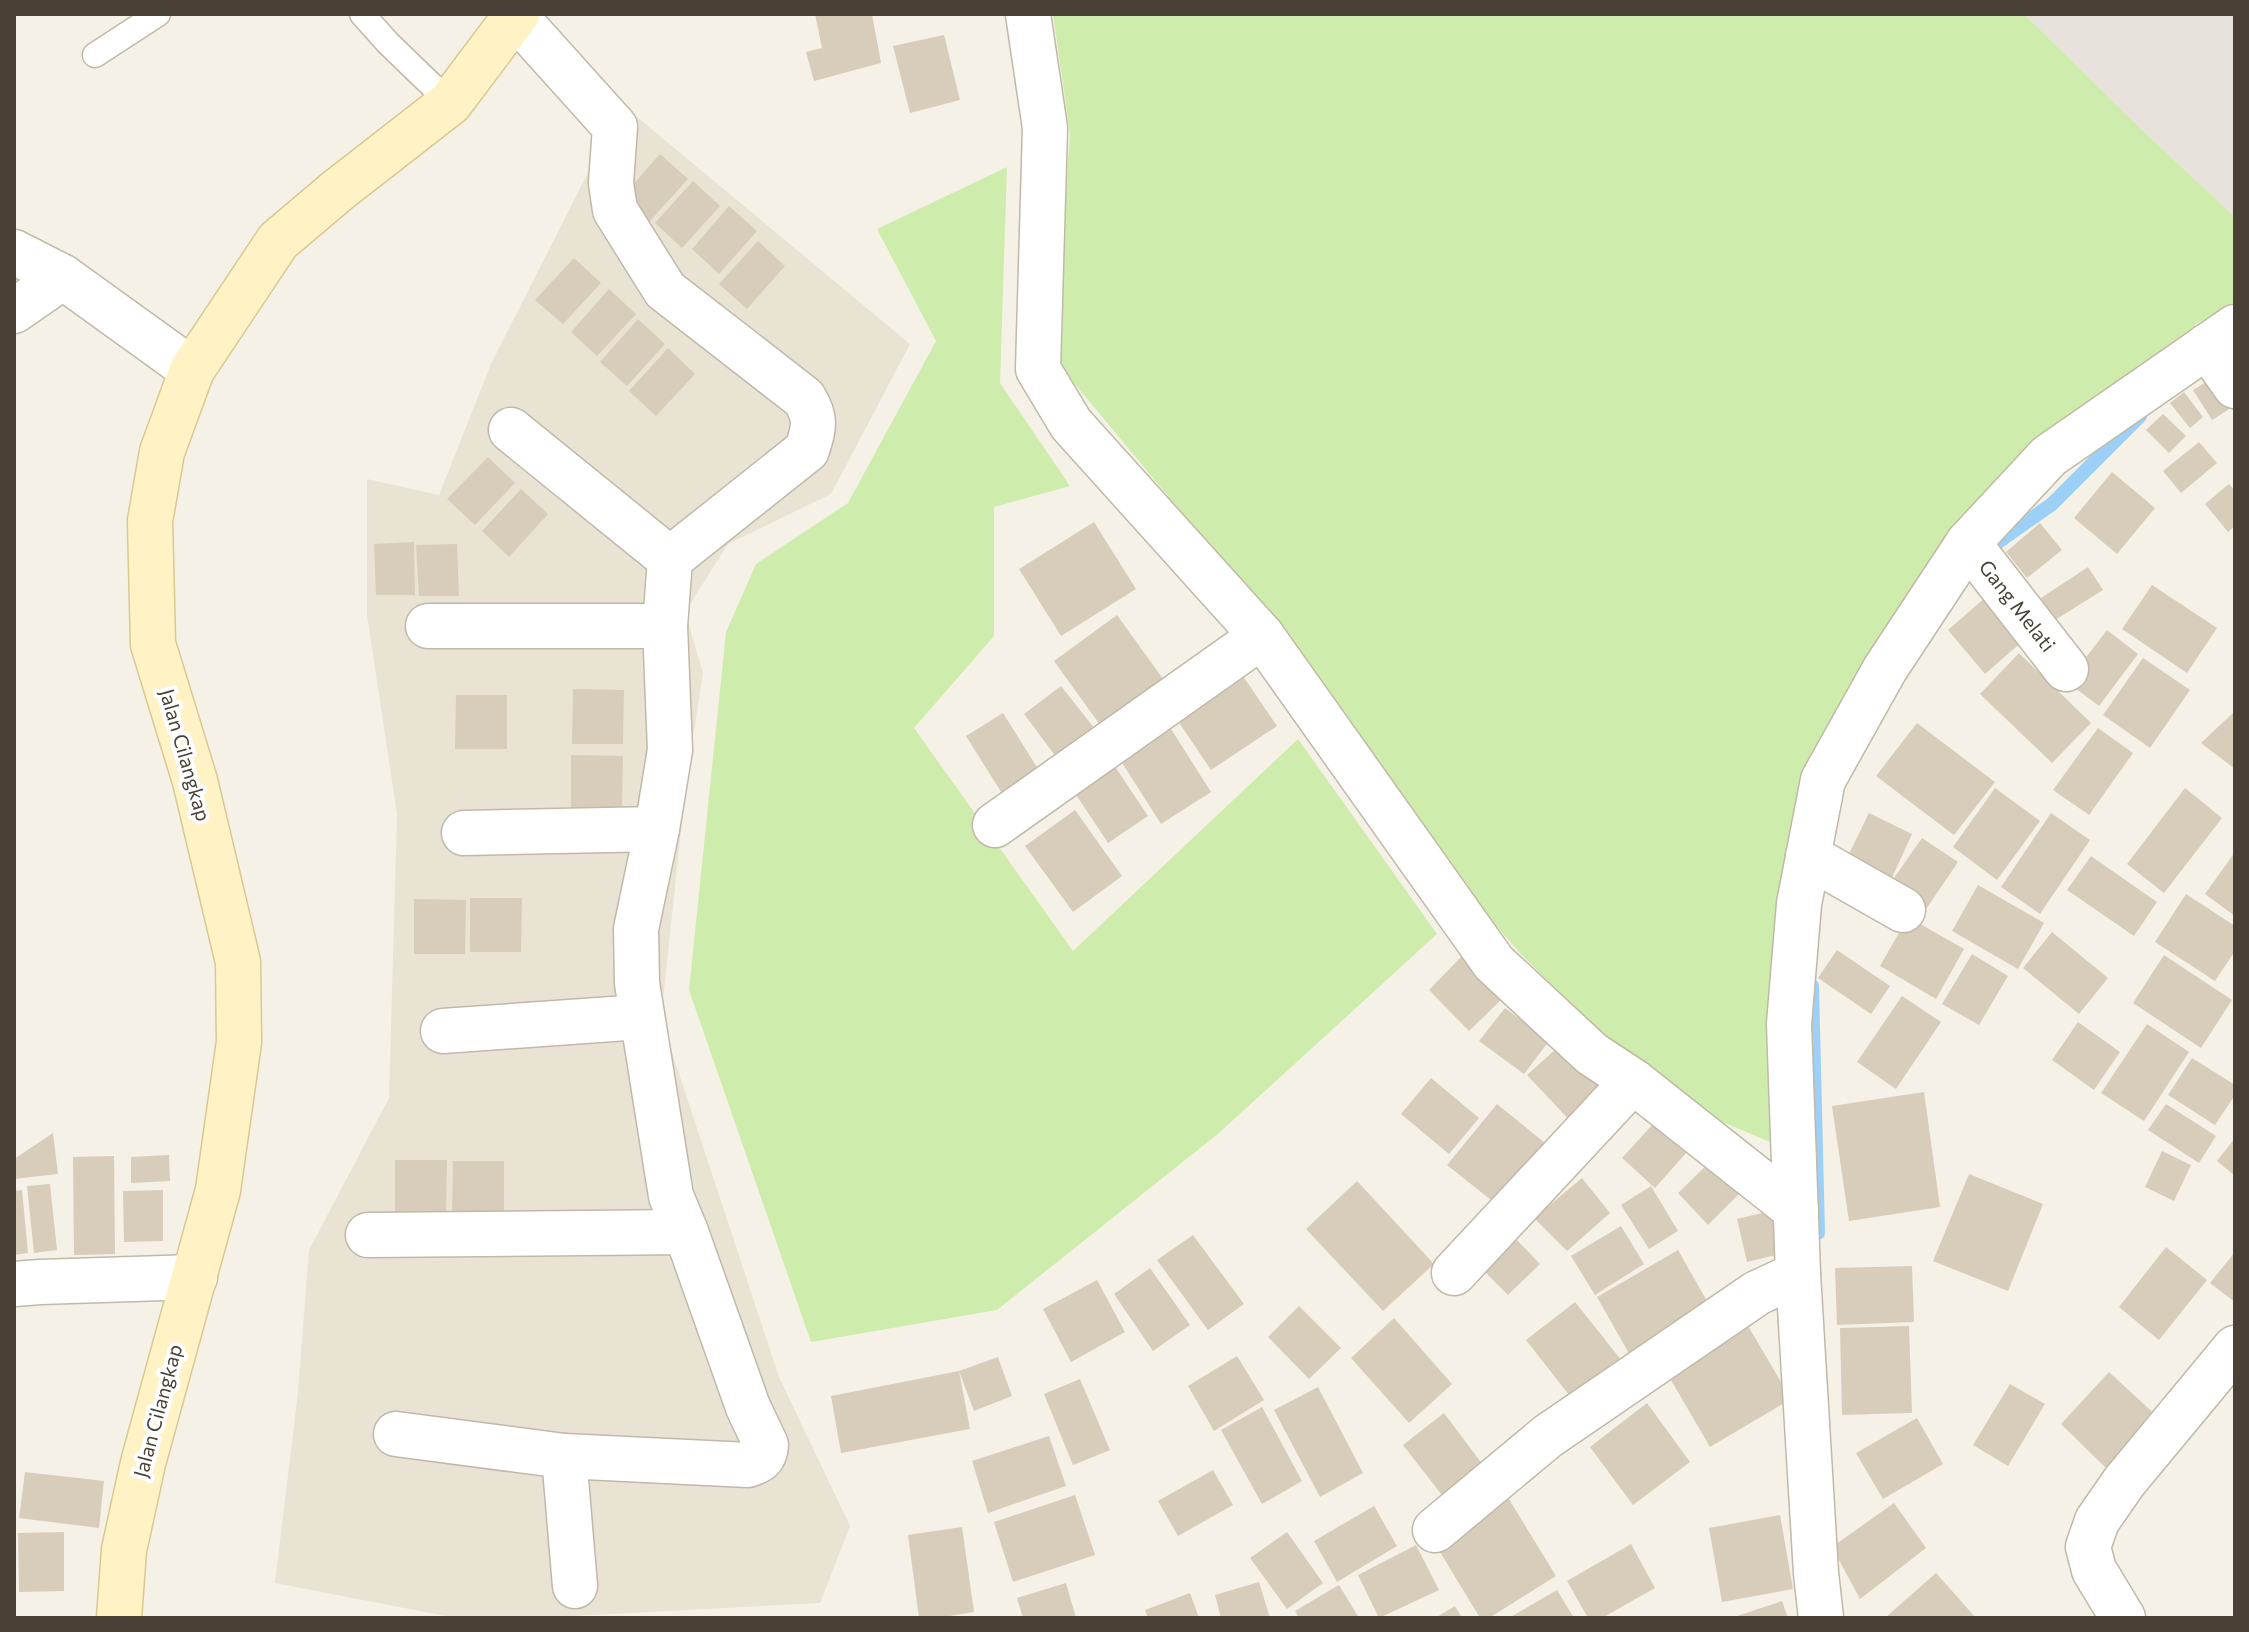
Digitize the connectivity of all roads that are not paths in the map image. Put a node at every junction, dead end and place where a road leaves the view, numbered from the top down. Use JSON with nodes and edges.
{"nodes":[{"id":1,"x":158,"y":14,"type":"edge"},
{"id":2,"x":362,"y":14,"type":"edge"},
{"id":3,"x":1028,"y":14,"type":"edge"},
{"id":4,"x":516,"y":15,"type":"edge"},
{"id":5,"x":95,"y":55,"type":"dead end"},
{"id":6,"x":450,"y":103,"type":"junction"},
{"id":7,"x":14,"y":252,"type":"edge"},
{"id":8,"x":63,"y":277,"type":"junction"},
{"id":9,"x":14,"y":311,"type":"edge"},
{"id":10,"x":2222,"y":356,"type":"edge"},
{"id":11,"x":192,"y":370,"type":"junction"},
{"id":12,"x":511,"y":430,"type":"dead end"},
{"id":13,"x":1975,"y":553,"type":"junction"},
{"id":14,"x":670,"y":559,"type":"junction"},
{"id":15,"x":428,"y":626,"type":"dead end"},
{"id":16,"x":665,"y":626,"type":"junction"},
{"id":17,"x":1262,"y":636,"type":"junction"},
{"id":18,"x":2066,"y":669,"type":"dead end"},
{"id":19,"x":995,"y":825,"type":"dead end"},
{"id":20,"x":657,"y":829,"type":"junction"},
{"id":21,"x":464,"y":833,"type":"dead end"},
{"id":22,"x":1820,"y":863,"type":"junction"},
{"id":23,"x":1903,"y":910,"type":"dead end"},
{"id":24,"x":641,"y":1017,"type":"junction"},
{"id":25,"x":443,"y":1031,"type":"dead end"},
{"id":26,"x":1633,"y":1081,"type":"junction"},
{"id":27,"x":1796,"y":1210,"type":"junction"},
{"id":28,"x":686,"y":1232,"type":"junction"},
{"id":29,"x":368,"y":1235,"type":"dead end"},
{"id":30,"x":1454,"y":1273,"type":"dead end"},
{"id":31,"x":1798,"y":1274,"type":"junction"},
{"id":32,"x":195,"y":1277,"type":"junction"},
{"id":33,"x":14,"y":1284,"type":"edge"},
{"id":34,"x":2235,"y":1348,"type":"edge"},
{"id":35,"x":396,"y":1434,"type":"dead end"},
{"id":36,"x":564,"y":1456,"type":"junction"},
{"id":37,"x":1435,"y":1530,"type":"dead end"},
{"id":38,"x":575,"y":1586,"type":"dead end"},
{"id":39,"x":119,"y":1618,"type":"edge"},
{"id":40,"x":1821,"y":1618,"type":"edge"},
{"id":41,"x":2123,"y":1618,"type":"edge"}],
"edges":[{"from":1,"to":5,"type":"lane"},
{"from":2,"to":6,"type":"lane"},
{"from":3,"to":17,"type":"street"},
{"from":4,"to":6,"type":"street","name":"Jalan Cilangkap"},
{"from":4,"to":14,"type":"street"},
{"from":6,"to":11,"type":"street","name":"Jalan Cilangkap"},
{"from":7,"to":8,"type":"street"},
{"from":8,"to":9,"type":"street"},
{"from":8,"to":11,"type":"street"},
{"from":10,"to":13,"type":"street"},
{"from":11,"to":32,"type":"street","name":"Jalan Cilangkap"},
{"from":12,"to":14,"type":"street"},
{"from":13,"to":18,"type":"street","name":"Gang Melati"},
{"from":13,"to":22,"type":"street"},
{"from":14,"to":16,"type":"street"},
{"from":15,"to":16,"type":"street"},
{"from":16,"to":20,"type":"street"},
{"from":17,"to":19,"type":"street"},
{"from":17,"to":26,"type":"street"},
{"from":20,"to":21,"type":"street"},
{"from":20,"to":24,"type":"street"},
{"from":22,"to":23,"type":"street"},
{"from":22,"to":27,"type":"street"},
{"from":24,"to":25,"type":"street"},
{"from":24,"to":28,"type":"street"},
{"from":26,"to":27,"type":"street"},
{"from":26,"to":30,"type":"street"},
{"from":27,"to":31,"type":"street"},
{"from":28,"to":29,"type":"street"},
{"from":28,"to":36,"type":"street"},
{"from":31,"to":37,"type":"street"},
{"from":31,"to":40,"type":"street"},
{"from":32,"to":33,"type":"street"},
{"from":32,"to":39,"type":"street","name":"Jalan Cilangkap"},
{"from":34,"to":41,"type":"street"},
{"from":35,"to":36,"type":"street"},
{"from":36,"to":38,"type":"street"}]}
